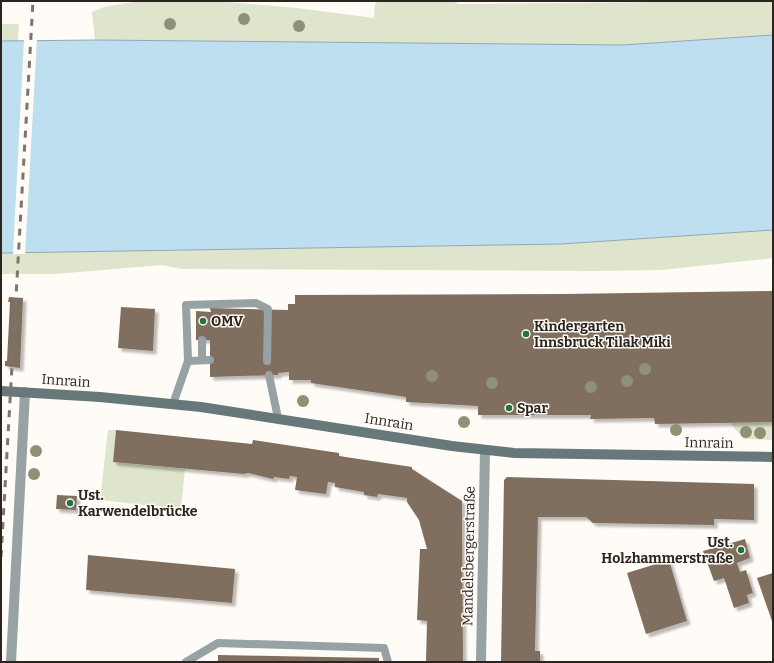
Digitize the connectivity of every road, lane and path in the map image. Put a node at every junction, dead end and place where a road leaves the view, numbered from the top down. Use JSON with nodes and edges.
{"nodes":[{"id":1,"x":202,"y":340,"type":"dead end"},
{"id":2,"x":188,"y":361,"type":"junction"},
{"id":3,"x":267,"y":361,"type":"dead end"},
{"id":4,"x":270,"y":375,"type":"dead end"},
{"id":5,"x":1,"y":391,"type":"edge"},
{"id":6,"x":25,"y":392,"type":"junction"},
{"id":7,"x":173,"y":404,"type":"junction"},
{"id":8,"x":278,"y":418,"type":"junction"},
{"id":9,"x":485,"y":450,"type":"junction"},
{"id":10,"x":773,"y":457,"type":"edge"},
{"id":11,"x":202,"y":652,"type":"junction"},
{"id":12,"x":11,"y":662,"type":"edge"},
{"id":13,"x":186,"y":662,"type":"edge"},
{"id":14,"x":202,"y":662,"type":"edge"},
{"id":15,"x":388,"y":662,"type":"edge"},
{"id":16,"x":481,"y":662,"type":"edge"}],
"edges":[{"from":1,"to":2,"type":"lane"},
{"from":2,"to":3,"type":"lane"},
{"from":2,"to":7,"type":"lane"},
{"from":4,"to":8,"type":"lane"},
{"from":5,"to":6,"type":"main road","name":"Innrain"},
{"from":6,"to":7,"type":"main road","name":"Innrain"},
{"from":6,"to":12,"type":"street"},
{"from":7,"to":8,"type":"main road","name":"Innrain"},
{"from":8,"to":9,"type":"main road","name":"Innrain"},
{"from":9,"to":10,"type":"main road","name":"Innrain"},
{"from":9,"to":16,"type":"street","name":"Mandelsbergerstraße"},
{"from":11,"to":13,"type":"lane"},
{"from":11,"to":14,"type":"lane"},
{"from":11,"to":15,"type":"lane"}]}
